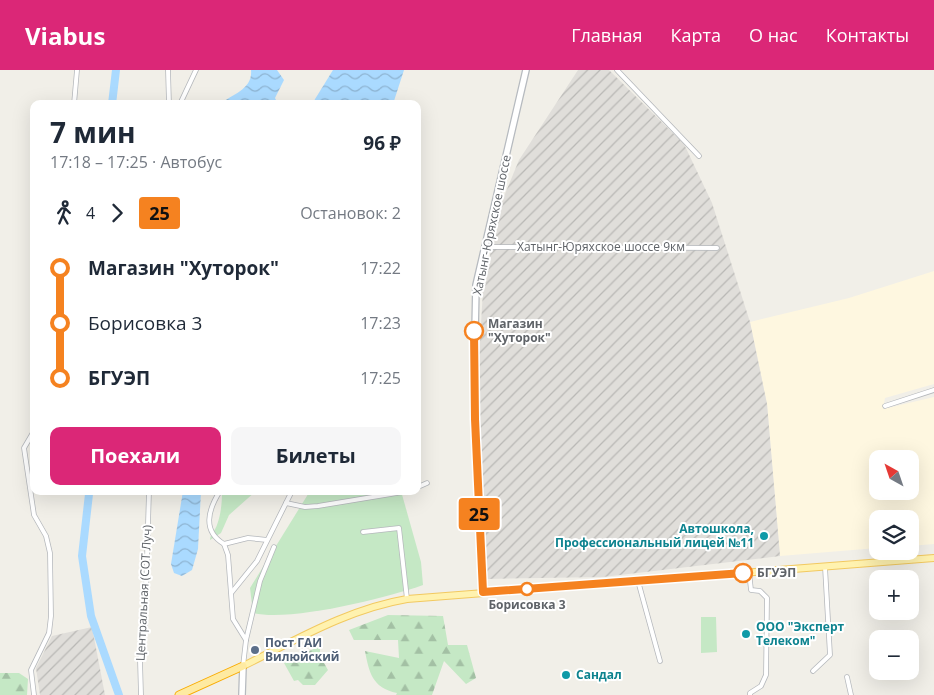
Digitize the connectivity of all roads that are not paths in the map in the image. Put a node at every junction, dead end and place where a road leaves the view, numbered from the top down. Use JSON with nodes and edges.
{"nodes":[{"id":1,"x":77,"y":70,"type":"edge"},
{"id":2,"x":168,"y":70,"type":"edge"},
{"id":3,"x":196,"y":70,"type":"edge"},
{"id":4,"x":526,"y":70,"type":"edge"},
{"id":5,"x":617,"y":70,"type":"edge"},
{"id":6,"x":74,"y":100,"type":"edge"},
{"id":7,"x":168,"y":100,"type":"edge"},
{"id":8,"x":182,"y":100,"type":"edge"},
{"id":9,"x":699,"y":156,"type":"dead end"},
{"id":10,"x":485,"y":247,"type":"junction"},
{"id":11,"x":717,"y":248,"type":"dead end"},
{"id":12,"x":934,"y":390,"type":"edge"},
{"id":13,"x":885,"y":406,"type":"dead end"},
{"id":14,"x":30,"y":438,"type":"edge"},
{"id":15,"x":427,"y":482,"type":"dead end"},
{"id":16,"x":421,"y":485,"type":"edge"},
{"id":17,"x":30,"y":488,"type":"edge"},
{"id":18,"x":31,"y":495,"type":"edge"},
{"id":19,"x":149,"y":495,"type":"edge"},
{"id":20,"x":218,"y":495,"type":"edge"},
{"id":21,"x":290,"y":495,"type":"edge"},
{"id":22,"x":385,"y":495,"type":"edge"},
{"id":23,"x":286,"y":503,"type":"junction"},
{"id":24,"x":363,"y":532,"type":"dead end"},
{"id":25,"x":267,"y":540,"type":"junction"},
{"id":26,"x":224,"y":544,"type":"junction"},
{"id":27,"x":274,"y":547,"type":"dead end"},
{"id":28,"x":934,"y":558,"type":"edge"},
{"id":29,"x":826,"y":566,"type":"junction"},
{"id":30,"x":749,"y":572,"type":"junction"},
{"id":31,"x":638,"y":581,"type":"junction"},
{"id":32,"x":232,"y":592,"type":"junction"},
{"id":33,"x":483,"y":592,"type":"junction"},
{"id":34,"x":407,"y":598,"type":"junction"},
{"id":35,"x":246,"y":640,"type":"junction"},
{"id":36,"x":660,"y":661,"type":"dead end"},
{"id":37,"x":243,"y":666,"type":"junction"},
{"id":38,"x":813,"y":671,"type":"dead end"},
{"id":39,"x":847,"y":677,"type":"dead end"},
{"id":40,"x":34,"y":695,"type":"edge"},
{"id":41,"x":141,"y":695,"type":"edge"},
{"id":42,"x":179,"y":695,"type":"edge"},
{"id":43,"x":242,"y":695,"type":"edge"},
{"id":44,"x":750,"y":695,"type":"edge"},
{"id":45,"x":850,"y":695,"type":"edge"}],
"edges":[{"from":1,"to":6,"type":"street"},
{"from":2,"to":7,"type":"street"},
{"from":3,"to":8,"type":"street"},
{"from":4,"to":10,"type":"main road","name":"Хатынг-Юряхское шоссе"},
{"from":5,"to":9,"type":"street"},
{"from":10,"to":11,"type":"street","name":"Хатынг-Юряхское шоссе 9км"},
{"from":10,"to":33,"type":"main road","name":"Хатынг-Юряхское шоссе"},
{"from":12,"to":13,"type":"street"},
{"from":14,"to":17,"type":"street"},
{"from":15,"to":16,"type":"street"},
{"from":18,"to":40,"type":"street"},
{"from":19,"to":41,"type":"street","name":"Центральная (СОТ Луч)"},
{"from":20,"to":26,"type":"street"},
{"from":21,"to":23,"type":"street"},
{"from":22,"to":23,"type":"street"},
{"from":23,"to":25,"type":"street"},
{"from":24,"to":34,"type":"street"},
{"from":25,"to":26,"type":"street"},
{"from":25,"to":32,"type":"street"},
{"from":26,"to":32,"type":"street"},
{"from":27,"to":35,"type":"street"},
{"from":28,"to":29,"type":"main road"},
{"from":29,"to":30,"type":"main road"},
{"from":29,"to":38,"type":"street"},
{"from":30,"to":31,"type":"main road"},
{"from":30,"to":44,"type":"street"},
{"from":31,"to":33,"type":"main road"},
{"from":31,"to":36,"type":"street"},
{"from":32,"to":35,"type":"street"},
{"from":33,"to":34,"type":"main road"},
{"from":34,"to":37,"type":"main road"},
{"from":35,"to":37,"type":"street"},
{"from":37,"to":42,"type":"highway"},
{"from":37,"to":43,"type":"main road"},
{"from":39,"to":45,"type":"street"}]}
